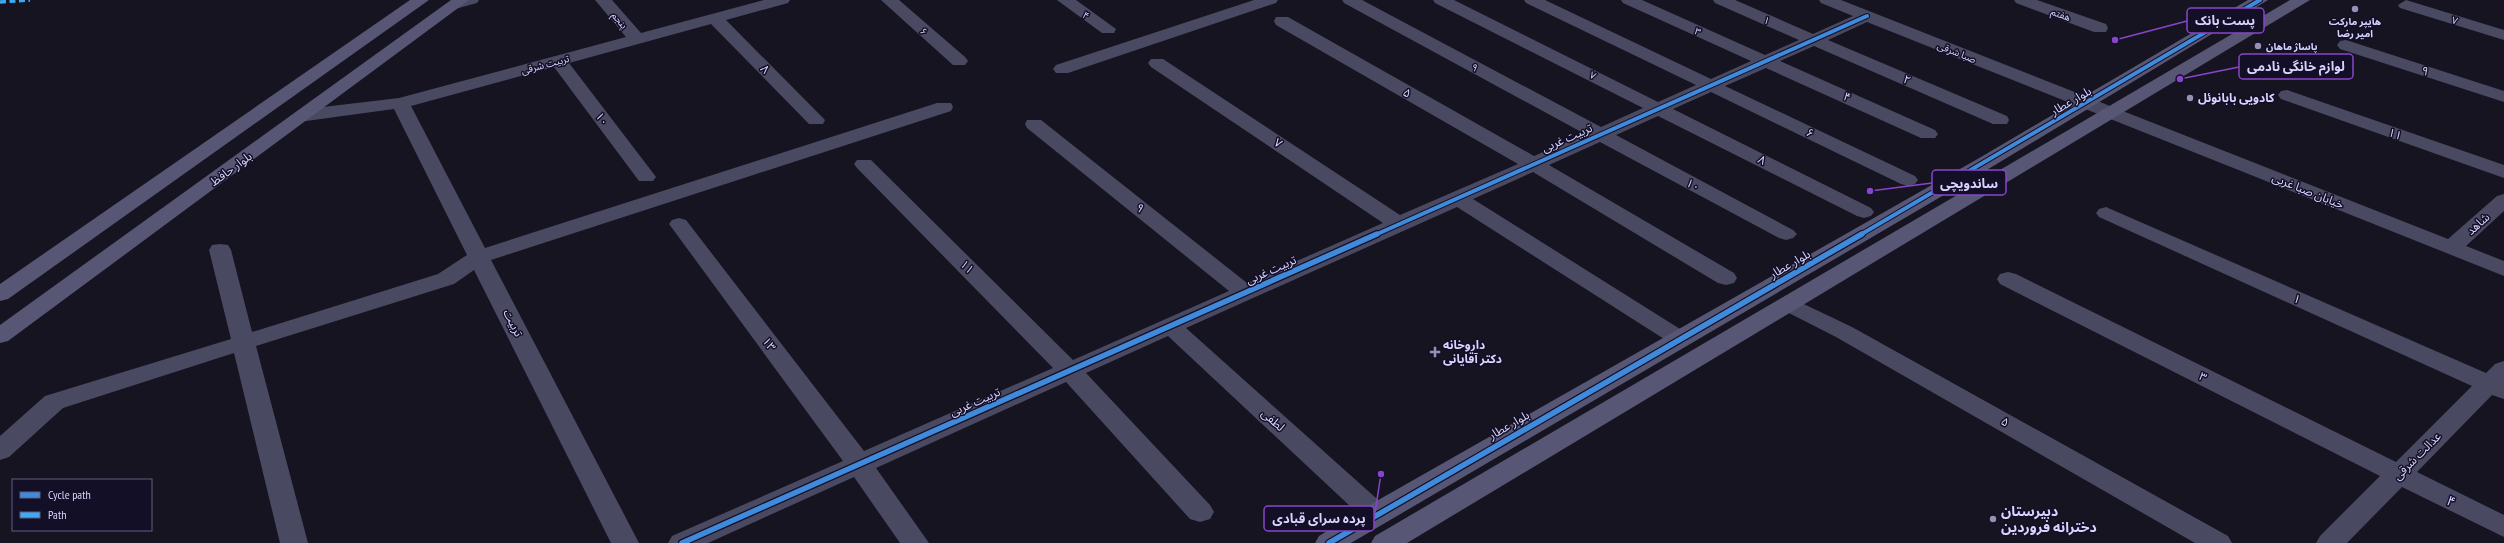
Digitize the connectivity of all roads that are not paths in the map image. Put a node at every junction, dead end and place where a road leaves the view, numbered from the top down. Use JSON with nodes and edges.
{"nodes":[{"id":1,"x":421,"y":0,"type":"edge"},
{"id":2,"x":603,"y":0,"type":"edge"},
{"id":3,"x":782,"y":0,"type":"edge"},
{"id":4,"x":889,"y":0,"type":"edge"},
{"id":5,"x":1065,"y":0,"type":"edge"},
{"id":6,"x":1270,"y":0,"type":"edge"},
{"id":7,"x":1350,"y":0,"type":"edge"},
{"id":8,"x":1441,"y":0,"type":"edge"},
{"id":9,"x":1532,"y":0,"type":"edge"},
{"id":10,"x":1630,"y":0,"type":"edge"},
{"id":11,"x":1721,"y":0,"type":"edge"},
{"id":12,"x":1827,"y":0,"type":"edge"},
{"id":13,"x":2022,"y":0,"type":"edge"},
{"id":14,"x":2260,"y":0,"type":"edge"},
{"id":15,"x":2302,"y":0,"type":"edge"},
{"id":16,"x":462,"y":1,"type":"edge"},
{"id":17,"x":2406,"y":5,"type":"dead end"},
{"id":18,"x":1867,"y":16,"type":"junction"},
{"id":19,"x":714,"y":18,"type":"junction"},
{"id":20,"x":1282,"y":21,"type":"dead end"},
{"id":21,"x":2100,"y":28,"type":"dead end"},
{"id":22,"x":1108,"y":29,"type":"dead end"},
{"id":23,"x":2504,"y":35,"type":"edge"},
{"id":24,"x":637,"y":39,"type":"junction"},
{"id":25,"x":1814,"y":40,"type":"junction"},
{"id":26,"x":2346,"y":46,"type":"dead end"},
{"id":27,"x":558,"y":60,"type":"junction"},
{"id":28,"x":959,"y":61,"type":"dead end"},
{"id":29,"x":1766,"y":61,"type":"junction"},
{"id":30,"x":1157,"y":63,"type":"dead end"},
{"id":31,"x":1062,"y":69,"type":"dead end"},
{"id":32,"x":1711,"y":85,"type":"junction"},
{"id":33,"x":2287,"y":95,"type":"dead end"},
{"id":34,"x":2504,"y":97,"type":"edge"},
{"id":35,"x":400,"y":103,"type":"junction"},
{"id":36,"x":2086,"y":104,"type":"junction"},
{"id":37,"x":944,"y":107,"type":"dead end"},
{"id":38,"x":1660,"y":108,"type":"junction"},
{"id":39,"x":2112,"y":114,"type":"junction"},
{"id":40,"x":306,"y":115,"type":"junction"},
{"id":41,"x":816,"y":120,"type":"dead end"},
{"id":42,"x":2000,"y":120,"type":"dead end"},
{"id":43,"x":1034,"y":124,"type":"dead end"},
{"id":44,"x":1928,"y":134,"type":"dead end"},
{"id":45,"x":1599,"y":135,"type":"junction"},
{"id":46,"x":864,"y":164,"type":"dead end"},
{"id":47,"x":1533,"y":164,"type":"junction"},
{"id":48,"x":2504,"y":172,"type":"edge"},
{"id":49,"x":646,"y":177,"type":"dead end"},
{"id":50,"x":1908,"y":180,"type":"dead end"},
{"id":51,"x":1457,"y":198,"type":"junction"},
{"id":52,"x":2501,"y":207,"type":"edge"},
{"id":53,"x":1864,"y":212,"type":"dead end"},
{"id":54,"x":2106,"y":213,"type":"dead end"},
{"id":55,"x":679,"y":224,"type":"dead end"},
{"id":56,"x":1399,"y":224,"type":"junction"},
{"id":57,"x":1786,"y":234,"type":"dead end"},
{"id":58,"x":2451,"y":248,"type":"junction"},
{"id":59,"x":220,"y":250,"type":"dead end"},
{"id":60,"x":479,"y":257,"type":"junction"},
{"id":61,"x":2504,"y":268,"type":"edge"},
{"id":62,"x":1726,"y":278,"type":"dead end"},
{"id":63,"x":2008,"y":279,"type":"dead end"},
{"id":64,"x":1246,"y":292,"type":"junction"},
{"id":65,"x":0,"y":294,"type":"edge"},
{"id":66,"x":1789,"y":304,"type":"junction"},
{"id":67,"x":1170,"y":326,"type":"junction"},
{"id":68,"x":0,"y":336,"type":"edge"},
{"id":69,"x":1680,"y":339,"type":"junction"},
{"id":70,"x":243,"y":344,"type":"junction"},
{"id":71,"x":1070,"y":370,"type":"junction"},
{"id":72,"x":2499,"y":381,"type":"edge"},
{"id":73,"x":0,"y":451,"type":"edge"},
{"id":74,"x":859,"y":464,"type":"junction"},
{"id":75,"x":2399,"y":474,"type":"junction"},
{"id":76,"x":1200,"y":512,"type":"dead end"},
{"id":77,"x":1376,"y":514,"type":"junction"},
{"id":78,"x":2504,"y":527,"type":"edge"},
{"id":79,"x":294,"y":543,"type":"edge"},
{"id":80,"x":625,"y":543,"type":"edge"},
{"id":81,"x":682,"y":543,"type":"edge"},
{"id":82,"x":915,"y":543,"type":"edge"},
{"id":83,"x":1329,"y":543,"type":"edge"},
{"id":84,"x":1385,"y":543,"type":"edge"},
{"id":85,"x":2218,"y":543,"type":"edge"},
{"id":86,"x":2330,"y":543,"type":"edge"}],
"edges":[{"from":1,"to":65,"type":"street"},
{"from":2,"to":24,"type":"street","name":"پنجم"},
{"from":3,"to":19,"type":"street","name":"تربیت شرقی"},
{"from":4,"to":28,"type":"street","name":"۶"},
{"from":5,"to":22,"type":"street","name":"۴"},
{"from":6,"to":31,"type":"street"},
{"from":7,"to":45,"type":"street","name":"۹"},
{"from":8,"to":38,"type":"street","name":"۷"},
{"from":9,"to":32,"type":"street"},
{"from":10,"to":29,"type":"street","name":"۳"},
{"from":11,"to":25,"type":"street","name":"۱"},
{"from":12,"to":18,"type":"street","name":"صبا شرقی"},
{"from":13,"to":21,"type":"street","name":"هفتم"},
{"from":14,"to":36,"type":"street","name":"بلوار عطار"},
{"from":15,"to":39,"type":"street"},
{"from":16,"to":40,"type":"street","name":"بلوار حافظ"},
{"from":17,"to":23,"type":"street","name":"۷"},
{"from":18,"to":25,"type":"street","name":"تربیت غربی"},
{"from":18,"to":36,"type":"street","name":"صبا شرقی"},
{"from":19,"to":24,"type":"street","name":"تربیت شرقی"},
{"from":19,"to":41,"type":"street","name":"۸"},
{"from":20,"to":47,"type":"street","name":"۵"},
{"from":24,"to":27,"type":"street","name":"تربیت شرقی"},
{"from":25,"to":29,"type":"street","name":"تربیت غربی"},
{"from":25,"to":42,"type":"street","name":"۲"},
{"from":26,"to":34,"type":"street","name":"۹"},
{"from":27,"to":35,"type":"street","name":"تربیت شرقی"},
{"from":27,"to":49,"type":"street","name":"۱۰"},
{"from":29,"to":32,"type":"street","name":"تربیت غربی"},
{"from":29,"to":44,"type":"street","name":"۴"},
{"from":30,"to":56,"type":"street","name":"۷"},
{"from":32,"to":38,"type":"street","name":"تربیت غربی"},
{"from":32,"to":50,"type":"street","name":"۶"},
{"from":33,"to":48,"type":"street","name":"۱۱"},
{"from":35,"to":40,"type":"street","name":"تربیت شرقی"},
{"from":35,"to":60,"type":"street","name":"تربیت"},
{"from":36,"to":39,"type":"street","name":"صبا شرقی"},
{"from":36,"to":69,"type":"street","name":"بلوار عطار"},
{"from":37,"to":60,"type":"street"},
{"from":38,"to":45,"type":"street","name":"تربیت غربی"},
{"from":38,"to":53,"type":"street","name":"۸"},
{"from":39,"to":58,"type":"street","name":"خیابان صبا غربی"},
{"from":39,"to":66,"type":"street"},
{"from":40,"to":68,"type":"street","name":"بلوار حافظ"},
{"from":43,"to":64,"type":"street","name":"۹"},
{"from":45,"to":47,"type":"street","name":"تربیت غربی"},
{"from":45,"to":57,"type":"street","name":"۱۰"},
{"from":46,"to":71,"type":"street","name":"۱۱"},
{"from":47,"to":51,"type":"street","name":"تربیت غربی"},
{"from":47,"to":62,"type":"street","name":"۵"},
{"from":51,"to":56,"type":"street","name":"تربیت غربی"},
{"from":51,"to":69,"type":"street"},
{"from":52,"to":58,"type":"street","name":"شاهد"},
{"from":54,"to":72,"type":"street","name":"۱"},
{"from":55,"to":74,"type":"street","name":"۱۳"},
{"from":56,"to":64,"type":"street","name":"تربیت غربی"},
{"from":58,"to":61,"type":"street","name":"خیابان صبا غربی"},
{"from":59,"to":70,"type":"street"},
{"from":60,"to":70,"type":"street"},
{"from":60,"to":80,"type":"street","name":"تربیت"},
{"from":63,"to":75,"type":"street","name":"۳"},
{"from":64,"to":67,"type":"street","name":"تربیت غربی"},
{"from":66,"to":84,"type":"street"},
{"from":66,"to":85,"type":"street","name":"۵"},
{"from":67,"to":71,"type":"street","name":"تربیت غربی"},
{"from":67,"to":77,"type":"street","name":"لطفی"},
{"from":69,"to":77,"type":"street","name":"بلوار عطار"},
{"from":70,"to":73,"type":"street"},
{"from":70,"to":79,"type":"street"},
{"from":71,"to":74,"type":"street","name":"تربیت غربی"},
{"from":71,"to":76,"type":"street","name":"۱۱"},
{"from":72,"to":75,"type":"street","name":"عدالت شرقی"},
{"from":74,"to":81,"type":"street","name":"تربیت غربی"},
{"from":74,"to":82,"type":"street","name":"۱۳"},
{"from":75,"to":78,"type":"street","name":"۴"},
{"from":75,"to":86,"type":"street","name":"عدالت شرقی"},
{"from":77,"to":83,"type":"street","name":"بلوار عطار"}]}
